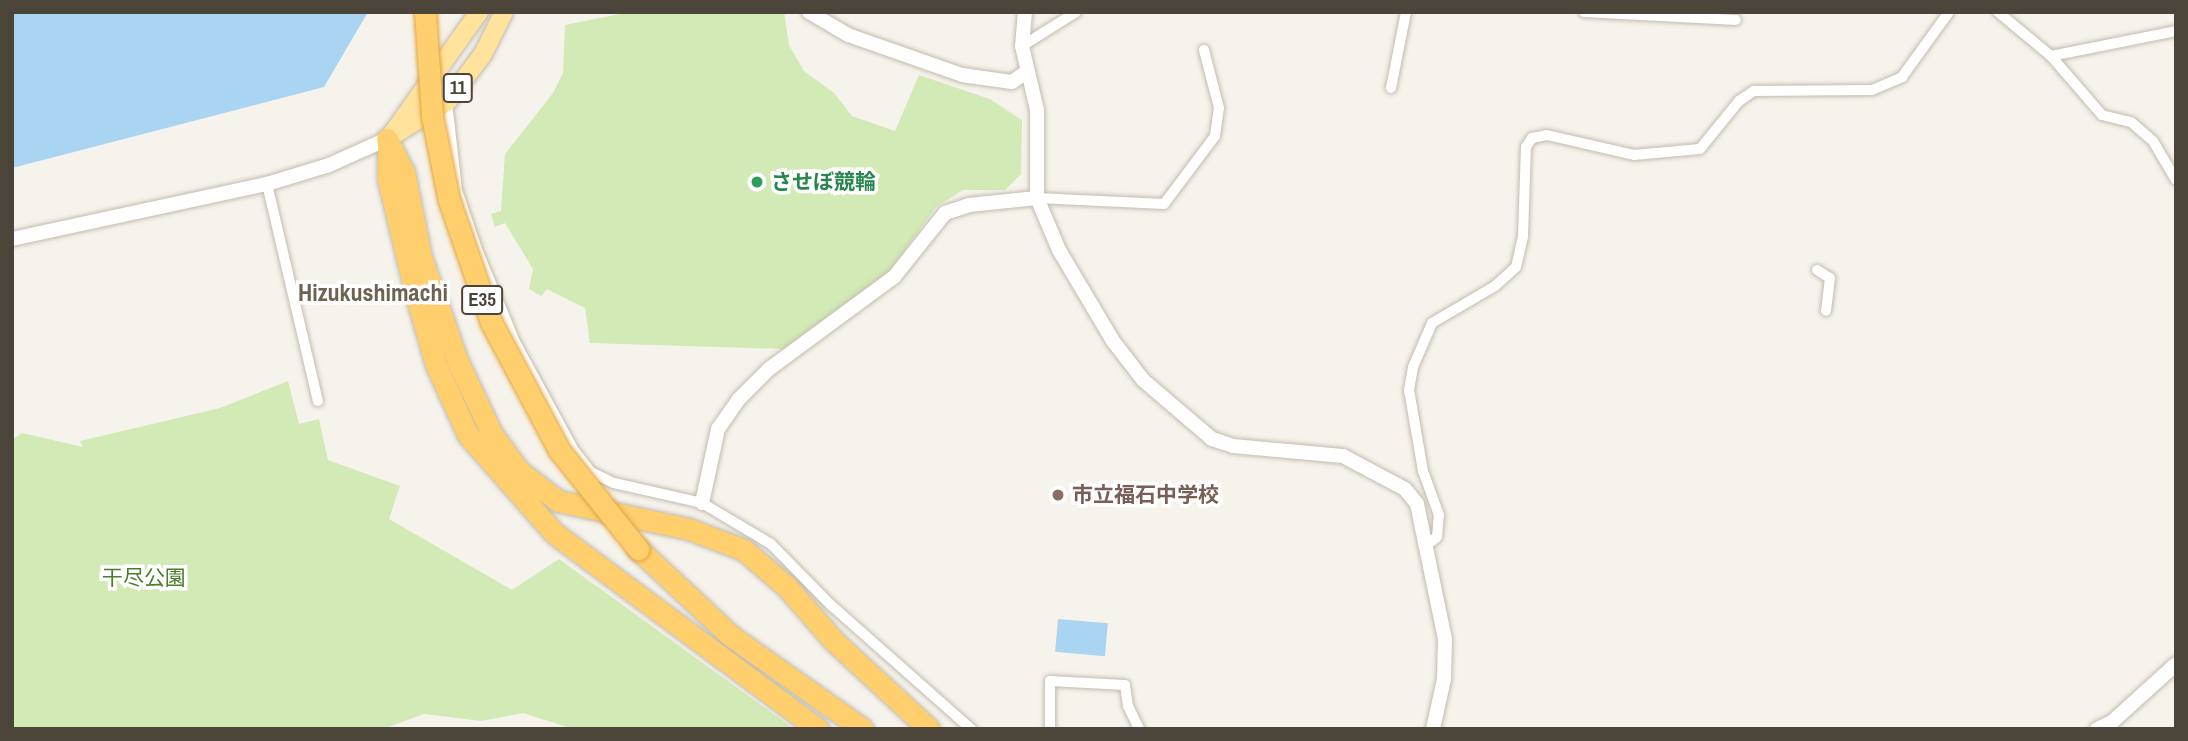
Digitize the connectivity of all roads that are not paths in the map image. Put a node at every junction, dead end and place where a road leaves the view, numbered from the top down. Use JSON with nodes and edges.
{"nodes":[{"id":1,"x":425,"y":12,"type":"edge"},
{"id":2,"x":479,"y":12,"type":"edge"},
{"id":3,"x":504,"y":12,"type":"edge"},
{"id":4,"x":809,"y":12,"type":"edge"},
{"id":5,"x":1025,"y":12,"type":"edge"},
{"id":6,"x":1076,"y":12,"type":"edge"},
{"id":7,"x":1406,"y":12,"type":"edge"},
{"id":8,"x":1584,"y":12,"type":"edge"},
{"id":9,"x":1949,"y":12,"type":"edge"},
{"id":10,"x":1998,"y":12,"type":"edge"},
{"id":11,"x":1736,"y":20,"type":"dead end"},
{"id":12,"x":2176,"y":31,"type":"edge"},
{"id":13,"x":1022,"y":46,"type":"junction"},
{"id":14,"x":1204,"y":50,"type":"dead end"},
{"id":15,"x":2051,"y":56,"type":"junction"},
{"id":16,"x":1028,"y":71,"type":"junction"},
{"id":17,"x":1391,"y":88,"type":"dead end"},
{"id":18,"x":447,"y":102,"type":"junction"},
{"id":19,"x":387,"y":139,"type":"junction"},
{"id":20,"x":2176,"y":180,"type":"edge"},
{"id":21,"x":267,"y":184,"type":"junction"},
{"id":22,"x":1037,"y":198,"type":"junction"},
{"id":23,"x":12,"y":239,"type":"edge"},
{"id":24,"x":1816,"y":270,"type":"dead end"},
{"id":25,"x":1826,"y":311,"type":"dead end"},
{"id":26,"x":318,"y":401,"type":"dead end"},
{"id":27,"x":702,"y":503,"type":"junction"},
{"id":28,"x":1428,"y":544,"type":"junction"},
{"id":29,"x":2176,"y":664,"type":"edge"},
{"id":30,"x":862,"y":728,"type":"edge"},
{"id":31,"x":818,"y":729,"type":"edge"},
{"id":32,"x":929,"y":729,"type":"edge"},
{"id":33,"x":971,"y":729,"type":"edge"},
{"id":34,"x":1049,"y":729,"type":"edge"},
{"id":35,"x":1139,"y":729,"type":"edge"},
{"id":36,"x":1433,"y":729,"type":"edge"},
{"id":37,"x":2098,"y":729,"type":"edge"}],
"edges":[{"from":1,"to":30,"type":"highway","number":"E35","bridge":true},
{"from":2,"to":19,"type":"main road","number":"11"},
{"from":3,"to":18,"type":"main road","number":"11"},
{"from":4,"to":16,"type":"street"},
{"from":5,"to":13,"type":"street"},
{"from":6,"to":13,"type":"street"},
{"from":7,"to":17,"type":"street"},
{"from":8,"to":11,"type":"street"},
{"from":9,"to":28,"type":"street"},
{"from":10,"to":15,"type":"street"},
{"from":12,"to":15,"type":"street"},
{"from":13,"to":16,"type":"street"},
{"from":14,"to":22,"type":"street"},
{"from":15,"to":20,"type":"street"},
{"from":16,"to":22,"type":"street"},
{"from":18,"to":19,"type":"main road","number":"11"},
{"from":18,"to":27,"type":"street"},
{"from":19,"to":21,"type":"street"},
{"from":19,"to":31,"type":"highway"},
{"from":19,"to":32,"type":"highway"},
{"from":21,"to":23,"type":"street"},
{"from":21,"to":26,"type":"street"},
{"from":22,"to":27,"type":"street"},
{"from":22,"to":28,"type":"street"},
{"from":24,"to":25,"type":"street"},
{"from":27,"to":33,"type":"street"},
{"from":28,"to":36,"type":"street"},
{"from":29,"to":37,"type":"street"},
{"from":34,"to":35,"type":"street"}]}
